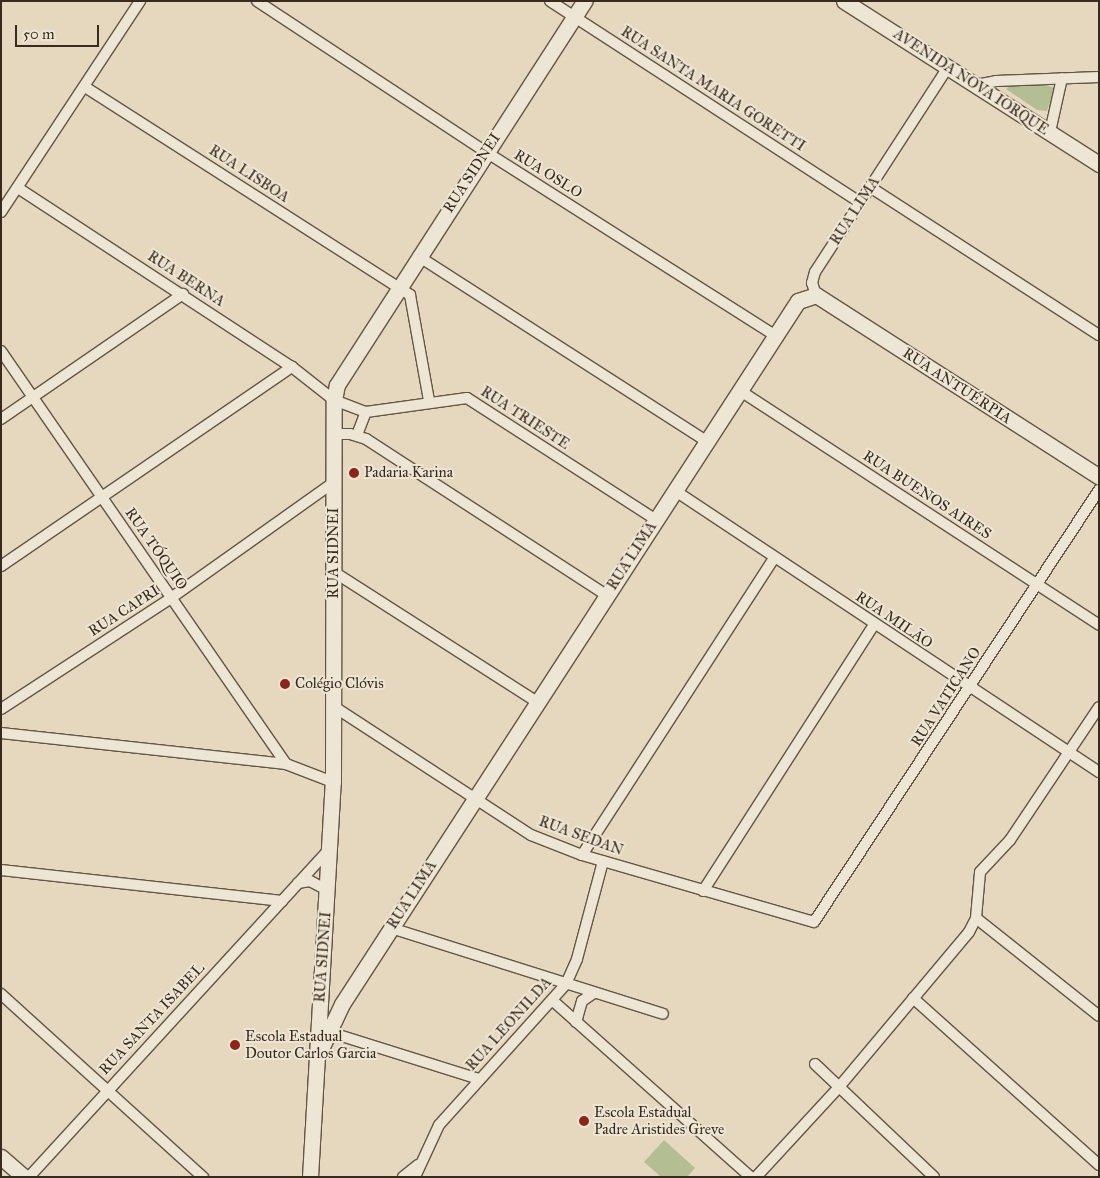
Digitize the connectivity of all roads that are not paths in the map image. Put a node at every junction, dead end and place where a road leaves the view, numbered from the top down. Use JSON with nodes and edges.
{"nodes":[{"id":1,"x":140,"y":1,"type":"edge"},
{"id":2,"x":257,"y":1,"type":"edge"},
{"id":3,"x":550,"y":1,"type":"edge"},
{"id":4,"x":584,"y":1,"type":"edge"},
{"id":5,"x":844,"y":1,"type":"edge"},
{"id":6,"x":574,"y":17,"type":"junction"},
{"id":7,"x":948,"y":67,"type":"junction"},
{"id":8,"x":1099,"y":77,"type":"edge"},
{"id":9,"x":1062,"y":78,"type":"junction"},
{"id":10,"x":976,"y":85,"type":"junction"},
{"id":11,"x":85,"y":87,"type":"junction"},
{"id":12,"x":1050,"y":132,"type":"junction"},
{"id":13,"x":486,"y":152,"type":"junction"},
{"id":14,"x":1099,"y":164,"type":"edge"},
{"id":15,"x":870,"y":187,"type":"junction"},
{"id":16,"x":18,"y":188,"type":"junction"},
{"id":17,"x":860,"y":202,"type":"junction"},
{"id":18,"x":1,"y":212,"type":"edge"},
{"id":19,"x":418,"y":256,"type":"junction"},
{"id":20,"x":398,"y":286,"type":"junction"},
{"id":21,"x":183,"y":294,"type":"junction"},
{"id":22,"x":816,"y":295,"type":"junction"},
{"id":23,"x":1099,"y":335,"type":"edge"},
{"id":24,"x":774,"y":336,"type":"junction"},
{"id":25,"x":1,"y":350,"type":"edge"},
{"id":26,"x":292,"y":367,"type":"junction"},
{"id":27,"x":739,"y":390,"type":"junction"},
{"id":28,"x":33,"y":397,"type":"junction"},
{"id":29,"x":334,"y":400,"type":"junction"},
{"id":30,"x":429,"y":401,"type":"junction"},
{"id":31,"x":366,"y":412,"type":"junction"},
{"id":32,"x":1,"y":419,"type":"edge"},
{"id":33,"x":334,"y":434,"type":"junction"},
{"id":34,"x":357,"y":435,"type":"junction"},
{"id":35,"x":706,"y":441,"type":"junction"},
{"id":36,"x":1099,"y":477,"type":"edge"},
{"id":37,"x":334,"y":482,"type":"junction"},
{"id":38,"x":674,"y":490,"type":"junction"},
{"id":39,"x":1099,"y":490,"type":"edge"},
{"id":40,"x":103,"y":499,"type":"junction"},
{"id":41,"x":656,"y":520,"type":"junction"},
{"id":42,"x":774,"y":558,"type":"junction"},
{"id":43,"x":1,"y":566,"type":"edge"},
{"id":44,"x":334,"y":572,"type":"junction"},
{"id":45,"x":1036,"y":584,"type":"junction"},
{"id":46,"x":606,"y":595,"type":"junction"},
{"id":47,"x":171,"y":598,"type":"junction"},
{"id":48,"x":874,"y":625,"type":"junction"},
{"id":49,"x":1099,"y":625,"type":"edge"},
{"id":50,"x":969,"y":689,"type":"junction"},
{"id":51,"x":539,"y":703,"type":"junction"},
{"id":52,"x":333,"y":706,"type":"junction"},
{"id":53,"x":1099,"y":707,"type":"edge"},
{"id":54,"x":1,"y":709,"type":"edge"},
{"id":55,"x":1,"y":733,"type":"edge"},
{"id":56,"x":1069,"y":753,"type":"junction"},
{"id":57,"x":286,"y":764,"type":"junction"},
{"id":58,"x":1099,"y":772,"type":"edge"},
{"id":59,"x":333,"y":782,"type":"junction"},
{"id":60,"x":474,"y":798,"type":"junction"},
{"id":61,"x":330,"y":849,"type":"junction"},
{"id":62,"x":582,"y":855,"type":"junction"},
{"id":63,"x":603,"y":861,"type":"junction"},
{"id":64,"x":1,"y":870,"type":"edge"},
{"id":65,"x":298,"y":883,"type":"junction"},
{"id":66,"x":327,"y":890,"type":"junction"},
{"id":67,"x":704,"y":891,"type":"junction"},
{"id":68,"x":282,"y":901,"type":"junction"},
{"id":69,"x":976,"y":918,"type":"junction"},
{"id":70,"x":818,"y":919,"type":"joint"},
{"id":71,"x":391,"y":928,"type":"junction"},
{"id":72,"x":566,"y":984,"type":"junction"},
{"id":73,"x":594,"y":993,"type":"junction"},
{"id":74,"x":1,"y":994,"type":"edge"},
{"id":75,"x":322,"y":998,"type":"junction"},
{"id":76,"x":913,"y":998,"type":"junction"},
{"id":77,"x":552,"y":1000,"type":"junction"},
{"id":78,"x":342,"y":1004,"type":"junction"},
{"id":79,"x":663,"y":1014,"type":"dead end"},
{"id":80,"x":1099,"y":1016,"type":"edge"},
{"id":81,"x":576,"y":1022,"type":"junction"},
{"id":82,"x":333,"y":1031,"type":"junction"},
{"id":83,"x":318,"y":1055,"type":"junction"},
{"id":84,"x":815,"y":1064,"type":"dead end"},
{"id":85,"x":479,"y":1079,"type":"junction"},
{"id":86,"x":839,"y":1088,"type":"junction"},
{"id":87,"x":107,"y":1089,"type":"junction"},
{"id":88,"x":1,"y":1157,"type":"edge"},
{"id":89,"x":419,"y":1165,"type":"junction"},
{"id":90,"x":1099,"y":1165,"type":"edge"},
{"id":91,"x":24,"y":1177,"type":"edge"},
{"id":92,"x":28,"y":1177,"type":"edge"},
{"id":93,"x":203,"y":1177,"type":"edge"},
{"id":94,"x":310,"y":1177,"type":"edge"},
{"id":95,"x":404,"y":1177,"type":"edge"},
{"id":96,"x":415,"y":1177,"type":"edge"},
{"id":97,"x":751,"y":1177,"type":"edge"},
{"id":98,"x":756,"y":1177,"type":"edge"},
{"id":99,"x":934,"y":1177,"type":"edge"}],
"edges":[{"from":1,"to":11,"type":"street"},
{"from":2,"to":13,"type":"street","name":"RUA OSLO"},
{"from":3,"to":6,"type":"street","name":"RUA SANTA MARIA GORETTI"},
{"from":4,"to":6,"type":"main road","name":"RUA SIDNEI"},
{"from":5,"to":7,"type":"main road","name":"AVENIDA NOVA IORQUE"},
{"from":6,"to":13,"type":"main road","name":"RUA SIDNEI"},
{"from":6,"to":17,"type":"street","name":"RUA SANTA MARIA GORETTI"},
{"from":7,"to":10,"type":"main road","name":"AVENIDA NOVA IORQUE"},
{"from":7,"to":15,"type":"street","name":"RUA LIMA"},
{"from":8,"to":9,"type":"street"},
{"from":9,"to":10,"type":"street"},
{"from":9,"to":12,"type":"street"},
{"from":10,"to":12,"type":"main road","name":"AVENIDA NOVA IORQUE"},
{"from":11,"to":16,"type":"street"},
{"from":11,"to":20,"type":"street","name":"RUA LISBOA"},
{"from":12,"to":14,"type":"main road","name":"AVENIDA NOVA IORQUE"},
{"from":13,"to":19,"type":"main road","name":"RUA SIDNEI"},
{"from":13,"to":24,"type":"street","name":"RUA OSLO"},
{"from":15,"to":17,"type":"street","name":"RUA LIMA"},
{"from":15,"to":23,"type":"street"},
{"from":16,"to":18,"type":"street"},
{"from":16,"to":21,"type":"street","name":"RUA BERNA"},
{"from":17,"to":22,"type":"street","name":"RUA LIMA"},
{"from":19,"to":20,"type":"main road","name":"RUA SIDNEI"},
{"from":19,"to":35,"type":"street"},
{"from":20,"to":29,"type":"main road","name":"RUA SIDNEI"},
{"from":20,"to":30,"type":"street"},
{"from":21,"to":26,"type":"street","name":"RUA BERNA"},
{"from":21,"to":28,"type":"street"},
{"from":22,"to":24,"type":"main road","name":"RUA LIMA"},
{"from":22,"to":36,"type":"main road","name":"RUA ANTUÉRPIA"},
{"from":24,"to":27,"type":"main road","name":"RUA LIMA"},
{"from":25,"to":28,"type":"street","name":"RUA TÓQUIO"},
{"from":26,"to":29,"type":"street","name":"RUA BERNA"},
{"from":26,"to":40,"type":"street"},
{"from":27,"to":35,"type":"main road","name":"RUA LIMA"},
{"from":27,"to":45,"type":"street","name":"RUA BUENOS AIRES"},
{"from":28,"to":32,"type":"street"},
{"from":28,"to":40,"type":"street","name":"RUA TÓQUIO"},
{"from":29,"to":31,"type":"street"},
{"from":29,"to":33,"type":"main road","name":"RUA SIDNEI"},
{"from":30,"to":31,"type":"street","name":"RUA TRIESTE"},
{"from":30,"to":41,"type":"street","name":"RUA TRIESTE"},
{"from":31,"to":34,"type":"street"},
{"from":33,"to":34,"type":"street"},
{"from":33,"to":37,"type":"main road","name":"RUA SIDNEI"},
{"from":34,"to":46,"type":"street"},
{"from":35,"to":38,"type":"main road","name":"RUA LIMA"},
{"from":37,"to":44,"type":"main road","name":"RUA SIDNEI"},
{"from":37,"to":47,"type":"street","name":"RUA CAPRI"},
{"from":38,"to":41,"type":"main road","name":"RUA LIMA"},
{"from":38,"to":42,"type":"street","name":"RUA MILÃO"},
{"from":39,"to":45,"type":"street","name":"RUA VATICANO"},
{"from":40,"to":43,"type":"street"},
{"from":40,"to":47,"type":"street","name":"RUA TÓQUIO"},
{"from":41,"to":46,"type":"main road","name":"RUA LIMA"},
{"from":42,"to":48,"type":"street","name":"RUA MILÃO"},
{"from":42,"to":62,"type":"street"},
{"from":44,"to":51,"type":"street"},
{"from":44,"to":52,"type":"main road","name":"RUA SIDNEI"},
{"from":45,"to":49,"type":"street","name":"RUA BUENOS AIRES"},
{"from":45,"to":50,"type":"street","name":"RUA VATICANO"},
{"from":46,"to":51,"type":"main road","name":"RUA LIMA"},
{"from":47,"to":54,"type":"street","name":"RUA CAPRI"},
{"from":47,"to":57,"type":"street","name":"RUA TÓQUIO"},
{"from":48,"to":50,"type":"street","name":"RUA MILÃO"},
{"from":48,"to":67,"type":"street"},
{"from":50,"to":56,"type":"street","name":"RUA MILÃO"},
{"from":50,"to":70,"type":"street","name":"RUA VATICANO"},
{"from":51,"to":60,"type":"main road","name":"RUA LIMA"},
{"from":52,"to":59,"type":"main road","name":"RUA SIDNEI"},
{"from":52,"to":60,"type":"street","name":"RUA SEDAN"},
{"from":53,"to":56,"type":"street"},
{"from":55,"to":57,"type":"street"},
{"from":56,"to":58,"type":"street","name":"RUA MILÃO"},
{"from":56,"to":69,"type":"street"},
{"from":57,"to":59,"type":"street"},
{"from":59,"to":61,"type":"main road","name":"RUA SIDNEI"},
{"from":60,"to":62,"type":"street","name":"RUA SEDAN"},
{"from":60,"to":71,"type":"main road","name":"RUA LIMA"},
{"from":61,"to":65,"type":"street","name":"RUA SANTA ISABEL"},
{"from":61,"to":66,"type":"main road","name":"RUA SIDNEI"},
{"from":62,"to":63,"type":"street","name":"RUA SEDAN"},
{"from":63,"to":67,"type":"street","name":"RUA SEDAN"},
{"from":63,"to":72,"type":"street","name":"RUA LEONILDA"},
{"from":64,"to":68,"type":"street"},
{"from":65,"to":66,"type":"street"},
{"from":65,"to":68,"type":"street","name":"RUA SANTA ISABEL"},
{"from":66,"to":75,"type":"main road","name":"RUA SIDNEI"},
{"from":67,"to":70,"type":"street","name":"RUA SEDAN"},
{"from":68,"to":87,"type":"street","name":"RUA SANTA ISABEL"},
{"from":69,"to":76,"type":"street"},
{"from":69,"to":80,"type":"street"},
{"from":71,"to":72,"type":"street"},
{"from":71,"to":78,"type":"main road","name":"RUA LIMA"},
{"from":72,"to":73,"type":"street"},
{"from":72,"to":77,"type":"street","name":"RUA LEONILDA"},
{"from":73,"to":79,"type":"street"},
{"from":73,"to":81,"type":"street"},
{"from":74,"to":87,"type":"street"},
{"from":75,"to":78,"type":"main road"},
{"from":75,"to":82,"type":"main road"},
{"from":75,"to":83,"type":"main road","name":"RUA SIDNEI"},
{"from":76,"to":86,"type":"street"},
{"from":76,"to":90,"type":"street"},
{"from":77,"to":81,"type":"street"},
{"from":77,"to":85,"type":"street","name":"RUA LEONILDA"},
{"from":78,"to":82,"type":"main road","name":"RUA LIMA"},
{"from":81,"to":97,"type":"street"},
{"from":82,"to":83,"type":"main road","name":"RUA LIMA"},
{"from":82,"to":85,"type":"street"},
{"from":83,"to":94,"type":"main road","name":"RUA SIDNEI"},
{"from":84,"to":86,"type":"street"},
{"from":85,"to":89,"type":"street","name":"RUA LEONILDA"},
{"from":86,"to":98,"type":"street"},
{"from":86,"to":99,"type":"street"},
{"from":87,"to":92,"type":"street","name":"RUA SANTA ISABEL"},
{"from":87,"to":93,"type":"street"},
{"from":88,"to":91,"type":"main road"},
{"from":89,"to":95,"type":"street","name":"RUA LEONILDA"},
{"from":89,"to":96,"type":"street","name":"RUA LEONILDA"}]}
